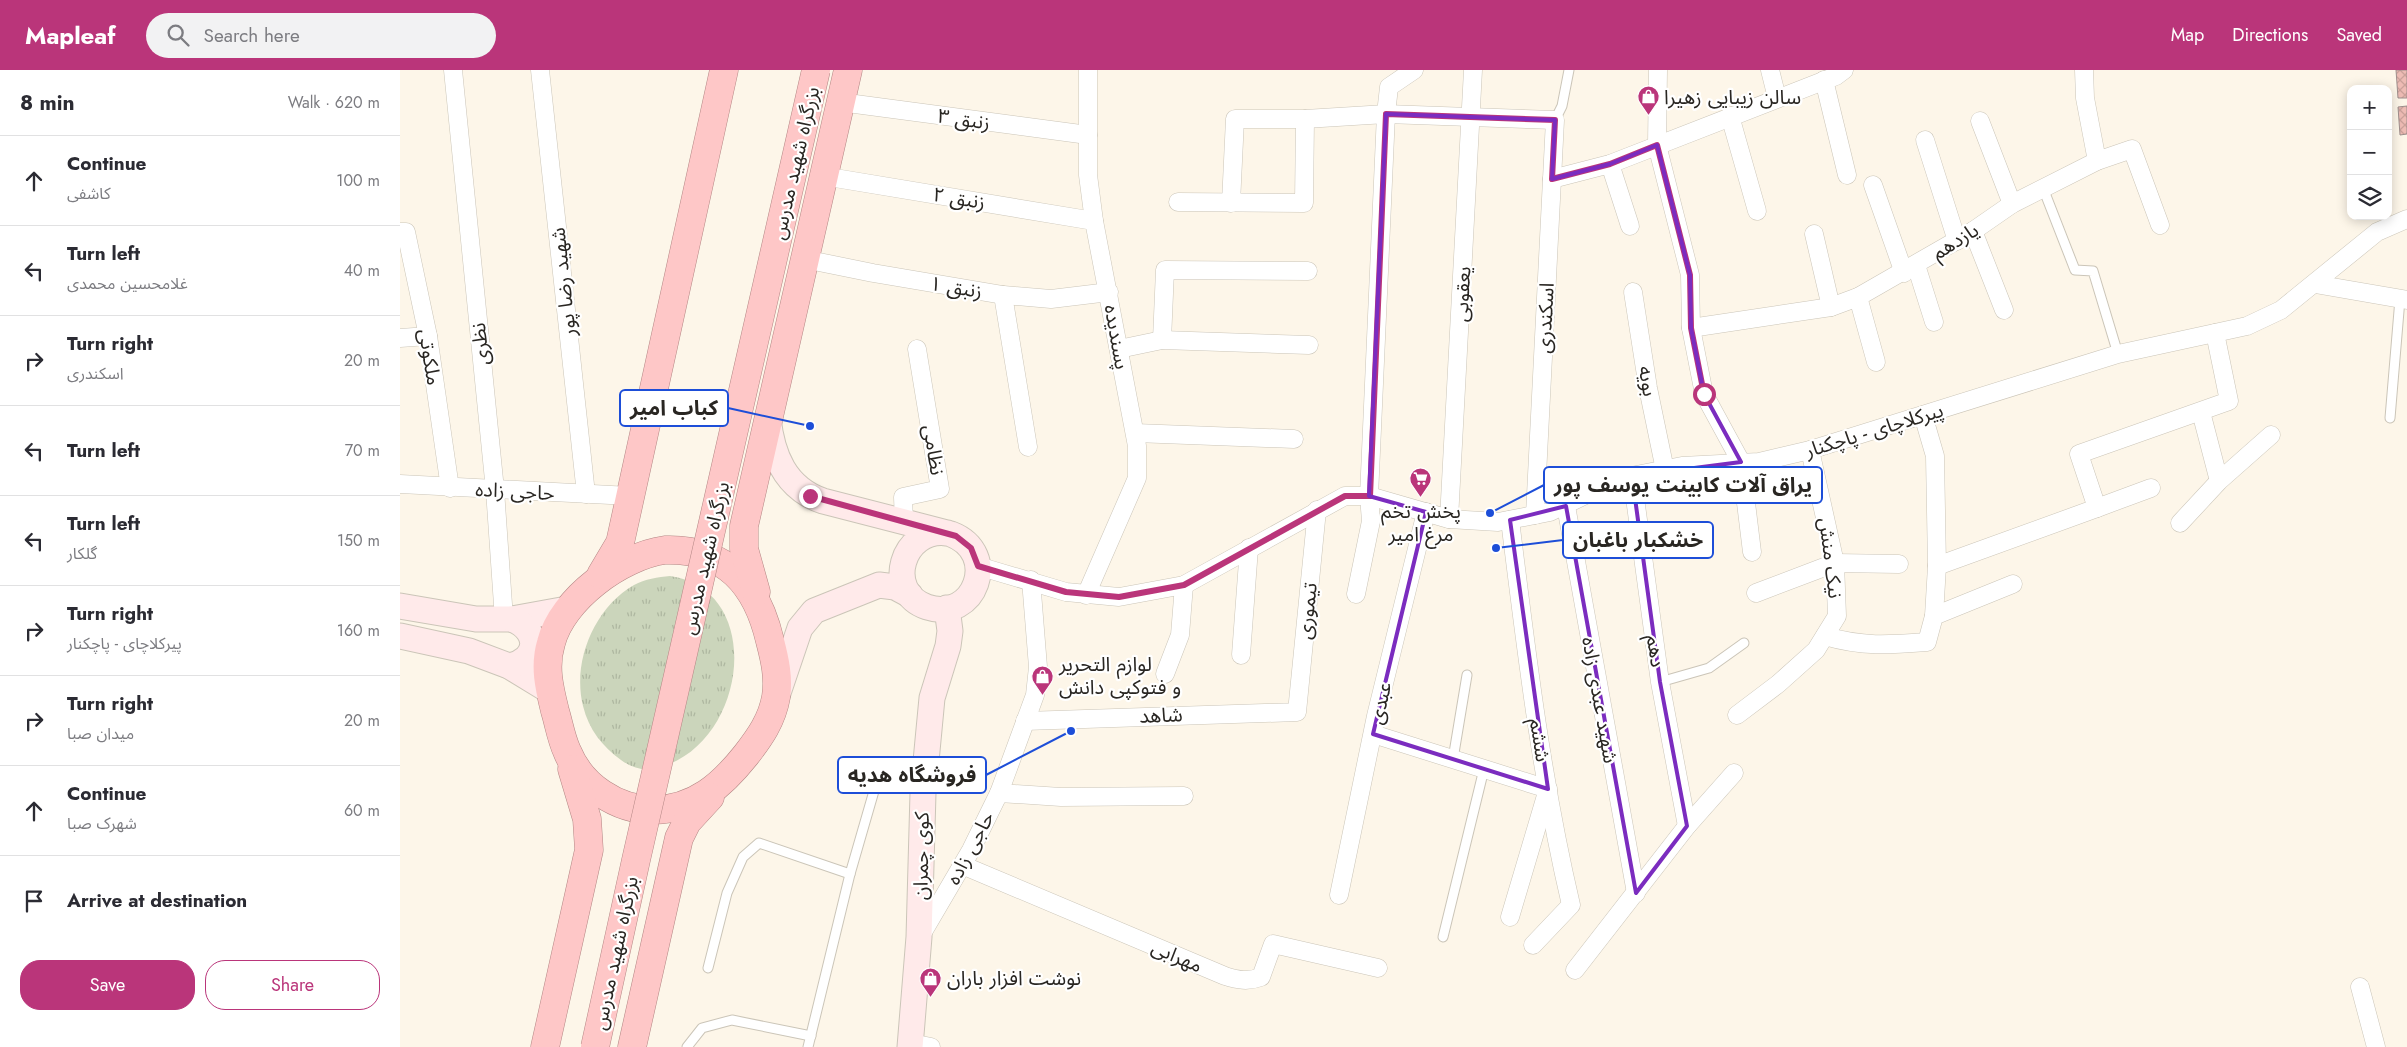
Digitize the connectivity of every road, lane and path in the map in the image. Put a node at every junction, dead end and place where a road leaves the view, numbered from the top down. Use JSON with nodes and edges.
{"nodes":[{"id":1,"x":453,"y":70,"type":"edge"},
{"id":2,"x":540,"y":70,"type":"edge"},
{"id":3,"x":724,"y":70,"type":"edge"},
{"id":4,"x":816,"y":70,"type":"edge"},
{"id":5,"x":848,"y":70,"type":"edge"},
{"id":6,"x":1088,"y":70,"type":"edge"},
{"id":7,"x":1473,"y":70,"type":"edge"},
{"id":8,"x":1569,"y":70,"type":"edge"},
{"id":9,"x":1658,"y":70,"type":"edge"},
{"id":10,"x":1770,"y":70,"type":"edge"},
{"id":11,"x":1844,"y":70,"type":"edge"},
{"id":12,"x":2084,"y":70,"type":"edge"},
{"id":13,"x":1411,"y":71,"type":"edge"},
{"id":14,"x":1824,"y":80,"type":"junction"},
{"id":15,"x":1777,"y":98,"type":"junction"},
{"id":16,"x":840,"y":102,"type":"junction"},
{"id":17,"x":1386,"y":114,"type":"junction"},
{"id":18,"x":1730,"y":116,"type":"junction"},
{"id":19,"x":1472,"y":117,"type":"junction"},
{"id":20,"x":1305,"y":119,"type":"junction"},
{"id":21,"x":1555,"y":120,"type":"junction"},
{"id":22,"x":1980,"y":121,"type":"dead end"},
{"id":23,"x":1088,"y":135,"type":"junction"},
{"id":24,"x":1925,"y":140,"type":"dead end"},
{"id":25,"x":1657,"y":145,"type":"junction"},
{"id":26,"x":2097,"y":161,"type":"junction"},
{"id":27,"x":1610,"y":164,"type":"junction"},
{"id":28,"x":1847,"y":175,"type":"dead end"},
{"id":29,"x":823,"y":176,"type":"junction"},
{"id":30,"x":1552,"y":179,"type":"junction"},
{"id":31,"x":1873,"y":185,"type":"dead end"},
{"id":32,"x":2043,"y":188,"type":"junction"},
{"id":33,"x":1178,"y":202,"type":"dead end"},
{"id":34,"x":1232,"y":203,"type":"junction"},
{"id":35,"x":2012,"y":204,"type":"junction"},
{"id":36,"x":1757,"y":211,"type":"dead end"},
{"id":37,"x":2407,"y":219,"type":"edge"},
{"id":38,"x":1094,"y":221,"type":"junction"},
{"id":39,"x":1630,"y":226,"type":"dead end"},
{"id":40,"x":2160,"y":226,"type":"dead end"},
{"id":41,"x":1973,"y":231,"type":"junction"},
{"id":42,"x":400,"y":232,"type":"edge"},
{"id":43,"x":1814,"y":234,"type":"dead end"},
{"id":44,"x":1957,"y":241,"type":"junction"},
{"id":45,"x":804,"y":259,"type":"junction"},
{"id":46,"x":1910,"y":269,"type":"junction"},
{"id":47,"x":1308,"y":271,"type":"dead end"},
{"id":48,"x":2315,"y":284,"type":"junction"},
{"id":49,"x":1109,"y":292,"type":"junction"},
{"id":50,"x":1633,"y":292,"type":"dead end"},
{"id":51,"x":1003,"y":295,"type":"junction"},
{"id":52,"x":1858,"y":297,"type":"junction"},
{"id":53,"x":2403,"y":300,"type":"edge"},
{"id":54,"x":1831,"y":307,"type":"junction"},
{"id":55,"x":2004,"y":310,"type":"dead end"},
{"id":56,"x":1934,"y":322,"type":"dead end"},
{"id":57,"x":1691,"y":328,"type":"junction"},
{"id":58,"x":2215,"y":333,"type":"junction"},
{"id":59,"x":428,"y":336,"type":"junction"},
{"id":60,"x":400,"y":338,"type":"edge"},
{"id":61,"x":1162,"y":340,"type":"junction"},
{"id":62,"x":1309,"y":345,"type":"dead end"},
{"id":63,"x":917,"y":349,"type":"dead end"},
{"id":64,"x":1119,"y":349,"type":"junction"},
{"id":65,"x":2118,"y":354,"type":"junction"},
{"id":66,"x":1876,"y":362,"type":"dead end"},
{"id":67,"x":2201,"y":412,"type":"junction"},
{"id":68,"x":1923,"y":415,"type":"junction"},
{"id":69,"x":768,"y":418,"type":"junction"},
{"id":70,"x":2390,"y":418,"type":"dead end"},
{"id":71,"x":1135,"y":433,"type":"junction"},
{"id":72,"x":2271,"y":435,"type":"dead end"},
{"id":73,"x":1294,"y":439,"type":"dead end"},
{"id":74,"x":1028,"y":447,"type":"dead end"},
{"id":75,"x":1810,"y":450,"type":"junction"},
{"id":76,"x":1741,"y":462,"type":"junction"},
{"id":77,"x":1665,"y":470,"type":"junction"},
{"id":78,"x":1632,"y":476,"type":"junction"},
{"id":79,"x":2219,"y":481,"type":"junction"},
{"id":80,"x":400,"y":484,"type":"edge"},
{"id":81,"x":450,"y":488,"type":"junction"},
{"id":82,"x":2151,"y":488,"type":"dead end"},
{"id":83,"x":495,"y":490,"type":"junction"},
{"id":84,"x":586,"y":494,"type":"junction"},
{"id":85,"x":630,"y":496,"type":"junction"},
{"id":86,"x":1370,"y":496,"type":"junction"},
{"id":87,"x":1566,"y":506,"type":"junction"},
{"id":88,"x":2097,"y":508,"type":"junction"},
{"id":89,"x":1317,"y":510,"type":"junction"},
{"id":90,"x":1426,"y":512,"type":"junction"},
{"id":91,"x":1535,"y":515,"type":"junction"},
{"id":92,"x":1449,"y":519,"type":"junction"},
{"id":93,"x":1510,"y":520,"type":"junction"},
{"id":94,"x":904,"y":522,"type":"junction"},
{"id":95,"x":2180,"y":523,"type":"dead end"},
{"id":96,"x":947,"y":533,"type":"junction"},
{"id":97,"x":1249,"y":548,"type":"junction"},
{"id":98,"x":1752,"y":552,"type":"dead end"},
{"id":99,"x":1835,"y":563,"type":"junction"},
{"id":100,"x":1899,"y":564,"type":"dead end"},
{"id":101,"x":978,"y":566,"type":"junction"},
{"id":102,"x":1937,"y":566,"type":"junction"},
{"id":103,"x":1031,"y":580,"type":"junction"},
{"id":104,"x":595,"y":584,"type":"junction"},
{"id":105,"x":2013,"y":584,"type":"dead end"},
{"id":106,"x":1184,"y":585,"type":"junction"},
{"id":107,"x":1756,"y":593,"type":"dead end"},
{"id":108,"x":1356,"y":594,"type":"dead end"},
{"id":109,"x":910,"y":595,"type":"junction"},
{"id":110,"x":1086,"y":595,"type":"junction"},
{"id":111,"x":400,"y":606,"type":"edge"},
{"id":112,"x":761,"y":608,"type":"junction"},
{"id":113,"x":947,"y":608,"type":"junction"},
{"id":114,"x":568,"y":609,"type":"junction"},
{"id":115,"x":1934,"y":616,"type":"junction"},
{"id":116,"x":508,"y":619,"type":"junction"},
{"id":117,"x":400,"y":636,"type":"edge"},
{"id":118,"x":1825,"y":636,"type":"junction"},
{"id":119,"x":1744,"y":643,"type":"dead end"},
{"id":120,"x":1241,"y":655,"type":"dead end"},
{"id":121,"x":508,"y":666,"type":"junction"},
{"id":122,"x":1166,"y":674,"type":"dead end"},
{"id":123,"x":1466,"y":675,"type":"dead end"},
{"id":124,"x":1660,"y":682,"type":"junction"},
{"id":125,"x":550,"y":691,"type":"junction"},
{"id":126,"x":774,"y":704,"type":"junction"},
{"id":127,"x":1298,"y":712,"type":"joint"},
{"id":128,"x":1737,"y":715,"type":"dead end"},
{"id":129,"x":1026,"y":720,"type":"junction"},
{"id":130,"x":1373,"y":734,"type":"junction"},
{"id":131,"x":564,"y":744,"type":"junction"},
{"id":132,"x":1453,"y":759,"type":"junction"},
{"id":133,"x":1484,"y":768,"type":"junction"},
{"id":134,"x":1734,"y":772,"type":"dead end"},
{"id":135,"x":728,"y":776,"type":"junction"},
{"id":136,"x":1548,"y":788,"type":"junction"},
{"id":137,"x":874,"y":790,"type":"dead end"},
{"id":138,"x":999,"y":793,"type":"junction"},
{"id":139,"x":1184,"y":796,"type":"dead end"},
{"id":140,"x":1687,"y":826,"type":"junction"},
{"id":141,"x":962,"y":865,"type":"junction"},
{"id":142,"x":850,"y":874,"type":"junction"},
{"id":143,"x":1636,"y":894,"type":"junction"},
{"id":144,"x":1339,"y":895,"type":"dead end"},
{"id":145,"x":1510,"y":917,"type":"dead end"},
{"id":146,"x":920,"y":937,"type":"junction"},
{"id":147,"x":1443,"y":937,"type":"dead end"},
{"id":148,"x":1533,"y":945,"type":"dead end"},
{"id":149,"x":708,"y":968,"type":"dead end"},
{"id":150,"x":1378,"y":968,"type":"dead end"},
{"id":151,"x":1576,"y":970,"type":"dead end"},
{"id":152,"x":2360,"y":987,"type":"dead end"},
{"id":153,"x":811,"y":1036,"type":"junction"},
{"id":154,"x":917,"y":1046,"type":"edge"},
{"id":155,"x":545,"y":1047,"type":"edge"},
{"id":156,"x":595,"y":1047,"type":"edge"},
{"id":157,"x":632,"y":1047,"type":"edge"},
{"id":158,"x":687,"y":1047,"type":"edge"},
{"id":159,"x":808,"y":1047,"type":"edge"},
{"id":160,"x":2376,"y":1047,"type":"edge"}],
"edges":[{"from":1,"to":83,"type":"street","name":"نظری"},
{"from":2,"to":84,"type":"street","name":"شهید رضا پور"},
{"from":3,"to":85,"type":"highway"},
{"from":4,"to":156,"type":"highway","name":"بزرگراه شهید مدرس","bridge":true},
{"from":5,"to":16,"type":"highway","name":"بزرگراه شهید مدرس"},
{"from":6,"to":23,"type":"street","name":"پسندیده"},
{"from":7,"to":19,"type":"street","name":"یعقوبی"},
{"from":8,"to":21,"type":"lane"},
{"from":9,"to":25,"type":"street"},
{"from":10,"to":15,"type":"street"},
{"from":11,"to":14,"type":"street"},
{"from":12,"to":26,"type":"street"},
{"from":13,"to":17,"type":"street"},
{"from":14,"to":15,"type":"street"},
{"from":14,"to":28,"type":"street"},
{"from":15,"to":18,"type":"street"},
{"from":16,"to":23,"type":"street","name":"زنبق ۳"},
{"from":16,"to":29,"type":"highway","name":"بزرگراه شهید مدرس"},
{"from":17,"to":19,"type":"street"},
{"from":17,"to":20,"type":"street"},
{"from":17,"to":86,"type":"street"},
{"from":18,"to":25,"type":"street"},
{"from":18,"to":36,"type":"street"},
{"from":19,"to":21,"type":"street"},
{"from":19,"to":92,"type":"street","name":"یعقوبی"},
{"from":20,"to":34,"type":"street"},
{"from":20,"to":34,"type":"street"},
{"from":21,"to":30,"type":"street","name":"اسکندری"},
{"from":22,"to":35,"type":"street"},
{"from":23,"to":38,"type":"street","name":"پسندیده"},
{"from":24,"to":44,"type":"street"},
{"from":25,"to":27,"type":"street"},
{"from":25,"to":57,"type":"street"},
{"from":26,"to":32,"type":"street","name":"یازدهم"},
{"from":26,"to":40,"type":"street","name":"یازدهم"},
{"from":27,"to":30,"type":"street"},
{"from":27,"to":39,"type":"street"},
{"from":29,"to":38,"type":"street","name":"زنبق ۲"},
{"from":29,"to":45,"type":"highway","name":"بزرگراه شهید مدرس"},
{"from":30,"to":91,"type":"street","name":"اسکندری"},
{"from":31,"to":46,"type":"street"},
{"from":32,"to":35,"type":"street","name":"یازدهم"},
{"from":32,"to":65,"type":"lane"},
{"from":33,"to":34,"type":"street"},
{"from":35,"to":41,"type":"street","name":"یازدهم"},
{"from":37,"to":48,"type":"street","name":"پیرکلاچای - پاچکنار"},
{"from":38,"to":49,"type":"street","name":"پسندیده"},
{"from":41,"to":44,"type":"street","name":"یازدهم"},
{"from":41,"to":55,"type":"street"},
{"from":42,"to":59,"type":"street","name":"ملکوتی"},
{"from":43,"to":54,"type":"street"},
{"from":44,"to":46,"type":"street","name":"یازدهم"},
{"from":45,"to":51,"type":"street","name":"زنبق ۱"},
{"from":45,"to":69,"type":"highway","name":"بزرگراه شهید مدرس"},
{"from":46,"to":52,"type":"street","name":"یازدهم"},
{"from":46,"to":56,"type":"street"},
{"from":47,"to":61,"type":"street"},
{"from":48,"to":53,"type":"street"},
{"from":48,"to":58,"type":"street","name":"پیرکلاچای - پاچکنار"},
{"from":49,"to":51,"type":"street","name":"زنبق ۱"},
{"from":49,"to":64,"type":"street","name":"پسندیده"},
{"from":50,"to":77,"type":"street","name":"بویه"},
{"from":51,"to":74,"type":"street"},
{"from":52,"to":54,"type":"street","name":"یازدهم"},
{"from":52,"to":66,"type":"street"},
{"from":53,"to":70,"type":"lane"},
{"from":54,"to":57,"type":"street","name":"یازدهم"},
{"from":57,"to":76,"type":"street"},
{"from":58,"to":65,"type":"street","name":"پیرکلاچای - پاچکنار"},
{"from":58,"to":67,"type":"street"},
{"from":59,"to":60,"type":"street"},
{"from":59,"to":81,"type":"street","name":"ملکوتی"},
{"from":61,"to":62,"type":"street"},
{"from":61,"to":64,"type":"street"},
{"from":63,"to":94,"type":"street","name":"نظامی"},
{"from":64,"to":71,"type":"street","name":"پسندیده"},
{"from":65,"to":68,"type":"street","name":"پیرکلاچای - پاچکنار"},
{"from":67,"to":79,"type":"street"},
{"from":67,"to":88,"type":"street"},
{"from":68,"to":75,"type":"street","name":"پیرکلاچای - پاچکنار"},
{"from":68,"to":102,"type":"street"},
{"from":69,"to":94,"type":"main road"},
{"from":69,"to":112,"type":"highway","name":"بزرگراه شهید مدرس"},
{"from":71,"to":73,"type":"street"},
{"from":71,"to":110,"type":"street","name":"پسندیده"},
{"from":72,"to":79,"type":"street"},
{"from":75,"to":76,"type":"street","name":"پیرکلاچای - پاچکنار"},
{"from":75,"to":99,"type":"street","name":"نیک منش"},
{"from":76,"to":77,"type":"street","name":"پیرکلاچای - پاچکنار"},
{"from":76,"to":98,"type":"street"},
{"from":77,"to":78,"type":"street","name":"پیرکلاچای - پاچکنار"},
{"from":78,"to":87,"type":"street","name":"پیرکلاچای - پاچکنار"},
{"from":78,"to":124,"type":"street","name":"دهم"},
{"from":79,"to":95,"type":"street"},
{"from":80,"to":81,"type":"street","name":"حاجی زاده"},
{"from":81,"to":83,"type":"street","name":"حاجی زاده"},
{"from":82,"to":88,"type":"street"},
{"from":83,"to":84,"type":"street","name":"حاجی زاده"},
{"from":83,"to":116,"type":"street","name":"نظری"},
{"from":84,"to":85,"type":"street","name":"حاجی زاده"},
{"from":85,"to":104,"type":"highway"},
{"from":86,"to":89,"type":"street","name":"پیرکلاچای - پاچکنار"},
{"from":86,"to":90,"type":"street","name":"پیرکلاچای - پاچکنار"},
{"from":86,"to":108,"type":"street"},
{"from":87,"to":91,"type":"street","name":"پیرکلاچای - پاچکنار"},
{"from":87,"to":143,"type":"street","name":"شهید عبدی زاده"},
{"from":88,"to":102,"type":"street"},
{"from":89,"to":97,"type":"street","name":"پیرکلاچای - پاچکنار"},
{"from":89,"to":127,"type":"street","name":"تیموری"},
{"from":90,"to":92,"type":"street","name":"پیرکلاچای - پاچکنار"},
{"from":90,"to":130,"type":"street","name":"عبدی"},
{"from":91,"to":93,"type":"street","name":"پیرکلاچای - پاچکنار"},
{"from":92,"to":93,"type":"street","name":"پیرکلاچای - پاچکنار"},
{"from":93,"to":136,"type":"street","name":"ششم"},
{"from":94,"to":96,"type":"main road"},
{"from":96,"to":101,"type":"main road"},
{"from":96,"to":109,"type":"main road"},
{"from":97,"to":106,"type":"street","name":"پیرکلاچای - پاچکنار"},
{"from":97,"to":120,"type":"street"},
{"from":99,"to":100,"type":"street"},
{"from":99,"to":107,"type":"street"},
{"from":99,"to":118,"type":"street","name":"نیک منش"},
{"from":101,"to":103,"type":"street","name":"پیرکلاچای - پاچکنار"},
{"from":101,"to":113,"type":"main road"},
{"from":102,"to":115,"type":"street"},
{"from":103,"to":110,"type":"street","name":"پیرکلاچای - پاچکنار"},
{"from":103,"to":129,"type":"street","name":"حاجی زاده"},
{"from":104,"to":112,"type":"highway"},
{"from":104,"to":114,"type":"highway"},
{"from":105,"to":115,"type":"street"},
{"from":106,"to":110,"type":"street","name":"پیرکلاچای - پاچکنار"},
{"from":106,"to":122,"type":"street"},
{"from":109,"to":113,"type":"main road"},
{"from":109,"to":126,"type":"main road"},
{"from":111,"to":116,"type":"main road"},
{"from":112,"to":126,"type":"highway","name":"بزرگراه شهید مدرس"},
{"from":113,"to":146,"type":"main road","name":"کوی چمران"},
{"from":114,"to":116,"type":"main road"},
{"from":114,"to":125,"type":"highway"},
{"from":115,"to":118,"type":"street"},
{"from":116,"to":121,"type":"main road"},
{"from":117,"to":121,"type":"main road"},
{"from":118,"to":128,"type":"street","name":"نیک منش"},
{"from":119,"to":124,"type":"lane"},
{"from":121,"to":125,"type":"main road"},
{"from":123,"to":132,"type":"lane"},
{"from":124,"to":140,"type":"street","name":"دهم"},
{"from":125,"to":131,"type":"highway"},
{"from":126,"to":135,"type":"highway","name":"بزرگراه شهید مدرس"},
{"from":127,"to":129,"type":"street","name":"شاهد"},
{"from":129,"to":138,"type":"street","name":"حاجی زاده"},
{"from":130,"to":132,"type":"street"},
{"from":130,"to":144,"type":"street","name":"عبدی"},
{"from":131,"to":135,"type":"highway"},
{"from":131,"to":155,"type":"highway"},
{"from":132,"to":133,"type":"street"},
{"from":133,"to":136,"type":"street"},
{"from":133,"to":147,"type":"lane"},
{"from":134,"to":140,"type":"street"},
{"from":135,"to":157,"type":"highway"},
{"from":136,"to":145,"type":"street"},
{"from":136,"to":148,"type":"street","name":"ششم"},
{"from":137,"to":142,"type":"lane"},
{"from":138,"to":139,"type":"street"},
{"from":138,"to":141,"type":"street","name":"حاجی زاده"},
{"from":140,"to":143,"type":"street"},
{"from":141,"to":146,"type":"street","name":"حاجی زاده"},
{"from":141,"to":150,"type":"street","name":"مهرابی"},
{"from":142,"to":149,"type":"lane"},
{"from":142,"to":153,"type":"lane"},
{"from":143,"to":151,"type":"street"},
{"from":146,"to":154,"type":"main road","name":"کوی چمران"},
{"from":152,"to":160,"type":"street"},
{"from":153,"to":158,"type":"lane"},
{"from":153,"to":159,"type":"lane"}]}
